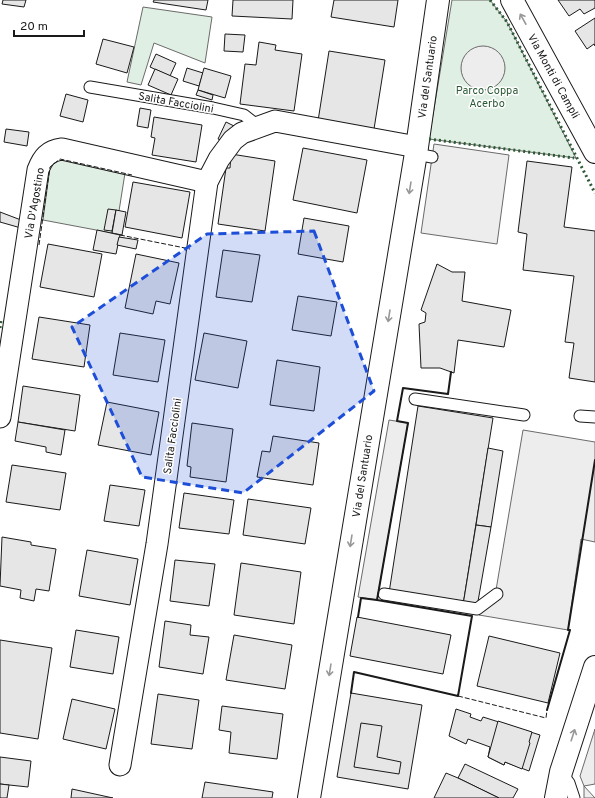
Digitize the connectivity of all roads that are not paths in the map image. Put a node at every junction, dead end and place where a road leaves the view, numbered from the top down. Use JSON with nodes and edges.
{"nodes":[{"id":1,"x":512,"y":0,"type":"edge"},
{"id":2,"x":439,"y":4,"type":"edge"},
{"id":3,"x":90,"y":87,"type":"dead end"},
{"id":4,"x":258,"y":126,"type":"junction"},
{"id":5,"x":422,"y":152,"type":"junction"},
{"id":6,"x":595,"y":152,"type":"edge"},
{"id":7,"x":207,"y":182,"type":"junction"},
{"id":8,"x":4,"y":367,"type":"edge"},
{"id":9,"x":416,"y":399,"type":"dead end"},
{"id":10,"x":524,"y":416,"type":"dead end"},
{"id":11,"x":580,"y":416,"type":"dead end"},
{"id":12,"x":0,"y":417,"type":"edge"},
{"id":13,"x":595,"y":417,"type":"edge"},
{"id":14,"x":384,"y":594,"type":"dead end"},
{"id":15,"x":496,"y":594,"type":"dead end"},
{"id":16,"x":595,"y":667,"type":"edge"},
{"id":17,"x":120,"y":765,"type":"dead end"},
{"id":18,"x":561,"y":772,"type":"junction"},
{"id":19,"x":308,"y":798,"type":"edge"},
{"id":20,"x":556,"y":798,"type":"edge"},
{"id":21,"x":574,"y":798,"type":"edge"}],
"edges":[{"from":6,"to":1,"type":"street","name":"Via Monti di Campli","one_way":true},
{"from":2,"to":5,"type":"street","name":"Via del Santuario"},
{"from":3,"to":4,"type":"lane","name":"Salita Facciolini"},
{"from":4,"to":5,"type":"street","name":"Salita Facciolini"},
{"from":4,"to":7,"type":"street","name":"Salita Facciolini"},
{"from":5,"to":19,"type":"street","name":"Via del Santuario","one_way":true},
{"from":7,"to":8,"type":"street","name":"Via D'Agostino"},
{"from":7,"to":17,"type":"street","name":"Salita Facciolini"},
{"from":8,"to":12,"type":"street","name":"Via D'Agostino"},
{"from":9,"to":10,"type":"lane"},
{"from":11,"to":13,"type":"lane"},
{"from":14,"to":15,"type":"lane"},
{"from":18,"to":16,"type":"street","one_way":true},
{"from":18,"to":20,"type":"street"},
{"from":18,"to":21,"type":"lane"}]}
